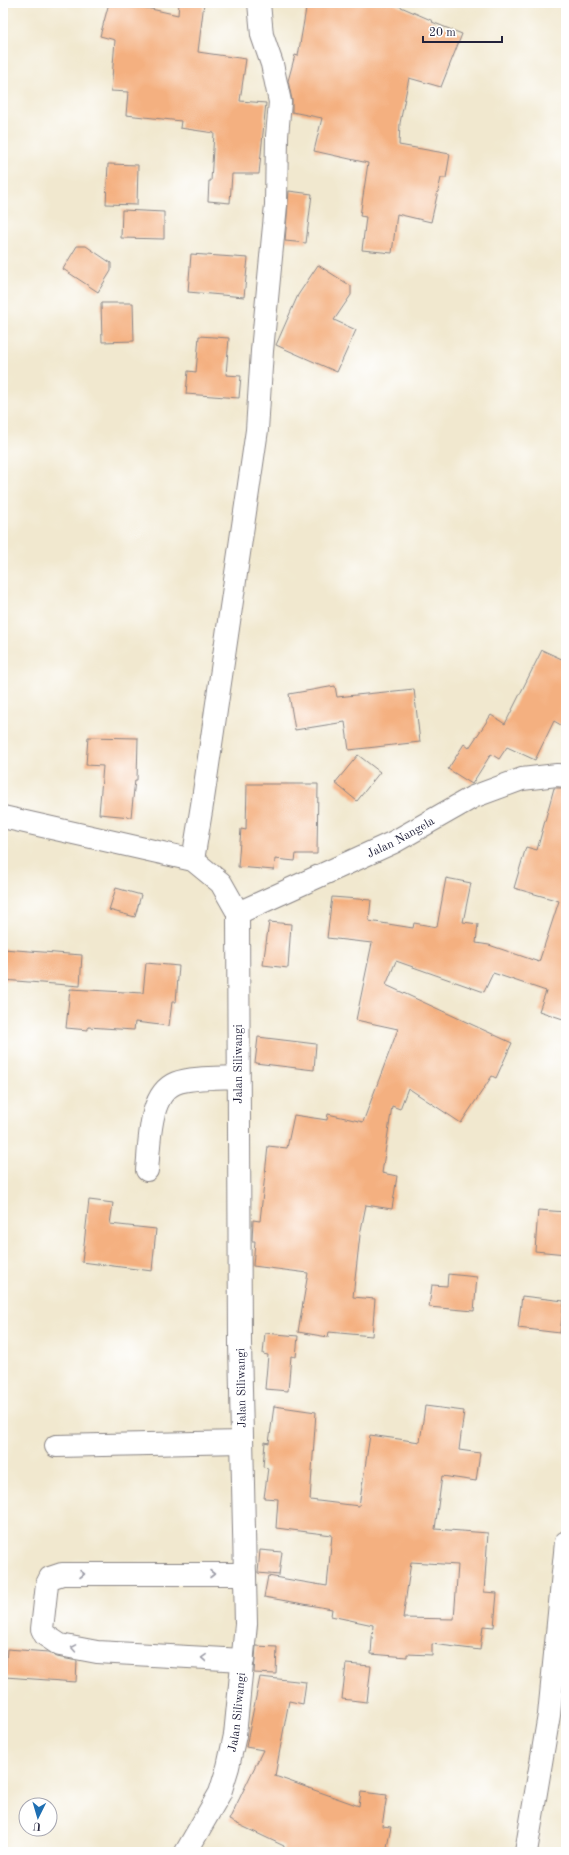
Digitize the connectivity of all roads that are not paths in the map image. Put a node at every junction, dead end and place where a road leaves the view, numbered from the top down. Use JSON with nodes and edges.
{"nodes":[{"id":1,"x":259,"y":3,"type":"edge"},
{"id":2,"x":566,"y":776,"type":"edge"},
{"id":3,"x":3,"y":817,"type":"edge"},
{"id":4,"x":193,"y":860,"type":"junction"},
{"id":5,"x":238,"y":913,"type":"junction"},
{"id":6,"x":238,"y":1077,"type":"junction"},
{"id":7,"x":147,"y":1170,"type":"dead end"},
{"id":8,"x":242,"y":1442,"type":"junction"},
{"id":9,"x":56,"y":1446,"type":"dead end"},
{"id":10,"x":566,"y":1542,"type":"edge"},
{"id":11,"x":245,"y":1574,"type":"junction"},
{"id":12,"x":243,"y":1660,"type":"junction"},
{"id":13,"x":186,"y":1852,"type":"edge"},
{"id":14,"x":526,"y":1852,"type":"edge"}],
"edges":[{"from":1,"to":4,"type":"street"},
{"from":2,"to":5,"type":"street","name":"Jalan Nangela"},
{"from":3,"to":4,"type":"street"},
{"from":4,"to":5,"type":"street"},
{"from":5,"to":6,"type":"street","name":"Jalan Siliwangi"},
{"from":6,"to":7,"type":"street"},
{"from":6,"to":8,"type":"street","name":"Jalan Siliwangi"},
{"from":8,"to":9,"type":"street"},
{"from":8,"to":11,"type":"street","name":"Jalan Siliwangi"},
{"from":10,"to":14,"type":"street"},
{"from":11,"to":12,"type":"street","name":"Jalan Siliwangi"},
{"from":12,"to":11,"type":"street","one_way":true},
{"from":12,"to":13,"type":"street","name":"Jalan Siliwangi"}]}
